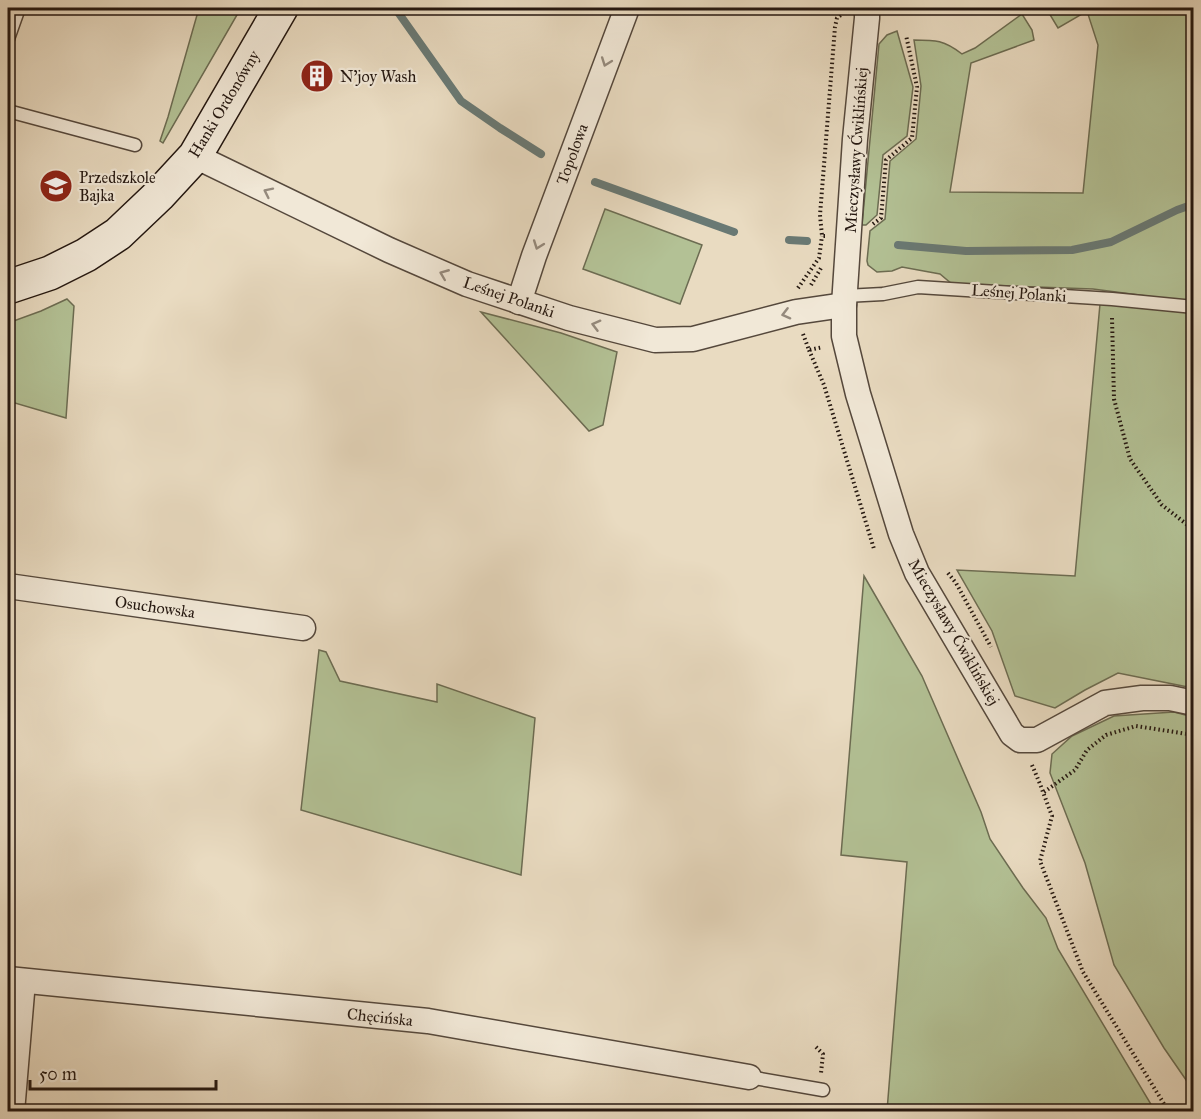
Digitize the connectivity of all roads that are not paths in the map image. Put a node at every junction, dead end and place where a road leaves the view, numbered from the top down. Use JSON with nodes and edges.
{"nodes":[{"id":1,"x":19,"y":8,"type":"edge"},
{"id":2,"x":281,"y":8,"type":"edge"},
{"id":3,"x":627,"y":8,"type":"edge"},
{"id":4,"x":867,"y":8,"type":"edge"},
{"id":5,"x":8,"y":39,"type":"edge"},
{"id":6,"x":8,"y":111,"type":"edge"},
{"id":7,"x":135,"y":145,"type":"dead end"},
{"id":8,"x":195,"y":156,"type":"junction"},
{"id":9,"x":8,"y":288,"type":"edge"},
{"id":10,"x":844,"y":300,"type":"junction"},
{"id":11,"x":519,"y":302,"type":"junction"},
{"id":12,"x":1194,"y":307,"type":"edge"},
{"id":13,"x":8,"y":586,"type":"edge"},
{"id":14,"x":303,"y":628,"type":"dead end"},
{"id":15,"x":1194,"y":703,"type":"edge"},
{"id":16,"x":16,"y":980,"type":"edge"},
{"id":17,"x":749,"y":1077,"type":"joint"},
{"id":18,"x":823,"y":1090,"type":"dead end"},
{"id":19,"x":12,"y":1112,"type":"edge"}],
"edges":[{"from":1,"to":5,"type":"lane"},
{"from":2,"to":8,"type":"street","name":"Hanki Ordonówny"},
{"from":3,"to":11,"type":"street","name":"Topolowa","one_way":true},
{"from":4,"to":10,"type":"street","name":"Mieczysławy Ćwiklińskiej"},
{"from":6,"to":7,"type":"lane"},
{"from":8,"to":9,"type":"street","name":"Hanki Ordonówny"},
{"from":11,"to":8,"type":"street","name":"Leśnej Polanki","one_way":true},
{"from":10,"to":11,"type":"street","name":"Leśnej Polanki","one_way":true},
{"from":10,"to":12,"type":"lane","name":"Leśnej Polanki"},
{"from":10,"to":15,"type":"street","name":"Mieczysławy Ćwiklińskiej"},
{"from":13,"to":14,"type":"street","name":"Osuchowska"},
{"from":16,"to":17,"type":"street","name":"Chęcińska"},
{"from":16,"to":19,"type":"street"},
{"from":17,"to":18,"type":"lane"}]}
